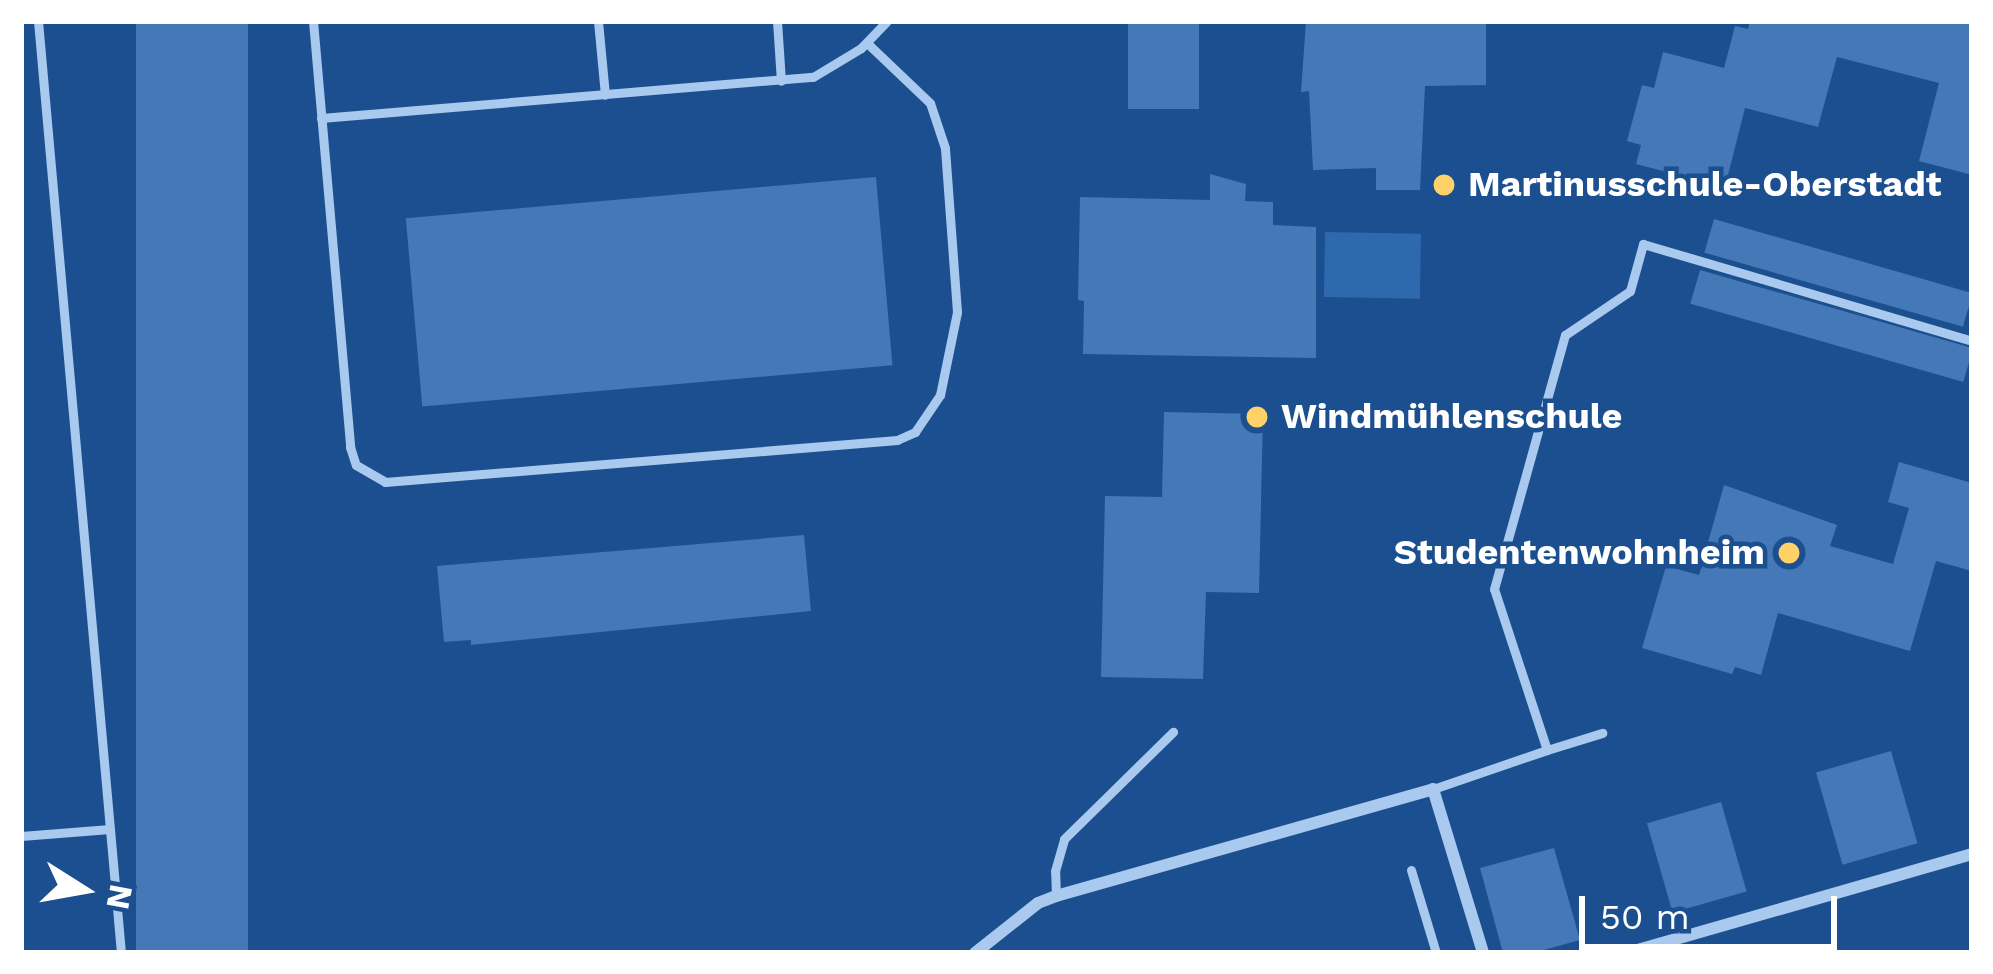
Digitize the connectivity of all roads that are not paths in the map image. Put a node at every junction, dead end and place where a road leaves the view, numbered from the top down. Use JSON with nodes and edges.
{"nodes":[{"id":1,"x":38,"y":21,"type":"edge"},
{"id":2,"x":313,"y":21,"type":"edge"},
{"id":3,"x":598,"y":21,"type":"edge"},
{"id":4,"x":777,"y":21,"type":"edge"},
{"id":5,"x":887,"y":21,"type":"edge"},
{"id":6,"x":867,"y":43,"type":"junction"},
{"id":7,"x":781,"y":81,"type":"junction"},
{"id":8,"x":605,"y":95,"type":"junction"},
{"id":9,"x":321,"y":118,"type":"junction"},
{"id":10,"x":1972,"y":340,"type":"edge"},
{"id":11,"x":1173,"y":732,"type":"dead end"},
{"id":12,"x":1602,"y":733,"type":"dead end"},
{"id":13,"x":1547,"y":750,"type":"junction"},
{"id":14,"x":1433,"y":789,"type":"junction"},
{"id":15,"x":110,"y":829,"type":"junction"},
{"id":16,"x":21,"y":836,"type":"edge"},
{"id":17,"x":1972,"y":854,"type":"edge"},
{"id":18,"x":1411,"y":870,"type":"dead end"},
{"id":19,"x":1056,"y":896,"type":"junction"},
{"id":20,"x":121,"y":953,"type":"edge"},
{"id":21,"x":975,"y":953,"type":"edge"},
{"id":22,"x":1436,"y":953,"type":"edge"},
{"id":23,"x":1483,"y":953,"type":"edge"},
{"id":24,"x":1627,"y":953,"type":"edge"}],
"edges":[{"from":1,"to":15,"type":"lane"},
{"from":2,"to":9,"type":"lane"},
{"from":3,"to":8,"type":"lane"},
{"from":4,"to":7,"type":"lane"},
{"from":5,"to":6,"type":"lane"},
{"from":6,"to":7,"type":"lane"},
{"from":6,"to":9,"type":"lane"},
{"from":7,"to":8,"type":"lane"},
{"from":8,"to":9,"type":"lane"},
{"from":10,"to":13,"type":"lane"},
{"from":11,"to":19,"type":"lane"},
{"from":12,"to":13,"type":"lane"},
{"from":13,"to":14,"type":"lane"},
{"from":14,"to":19,"type":"street"},
{"from":14,"to":23,"type":"street"},
{"from":15,"to":16,"type":"lane"},
{"from":15,"to":20,"type":"lane"},
{"from":17,"to":24,"type":"street"},
{"from":18,"to":22,"type":"lane"},
{"from":19,"to":21,"type":"street"}]}
